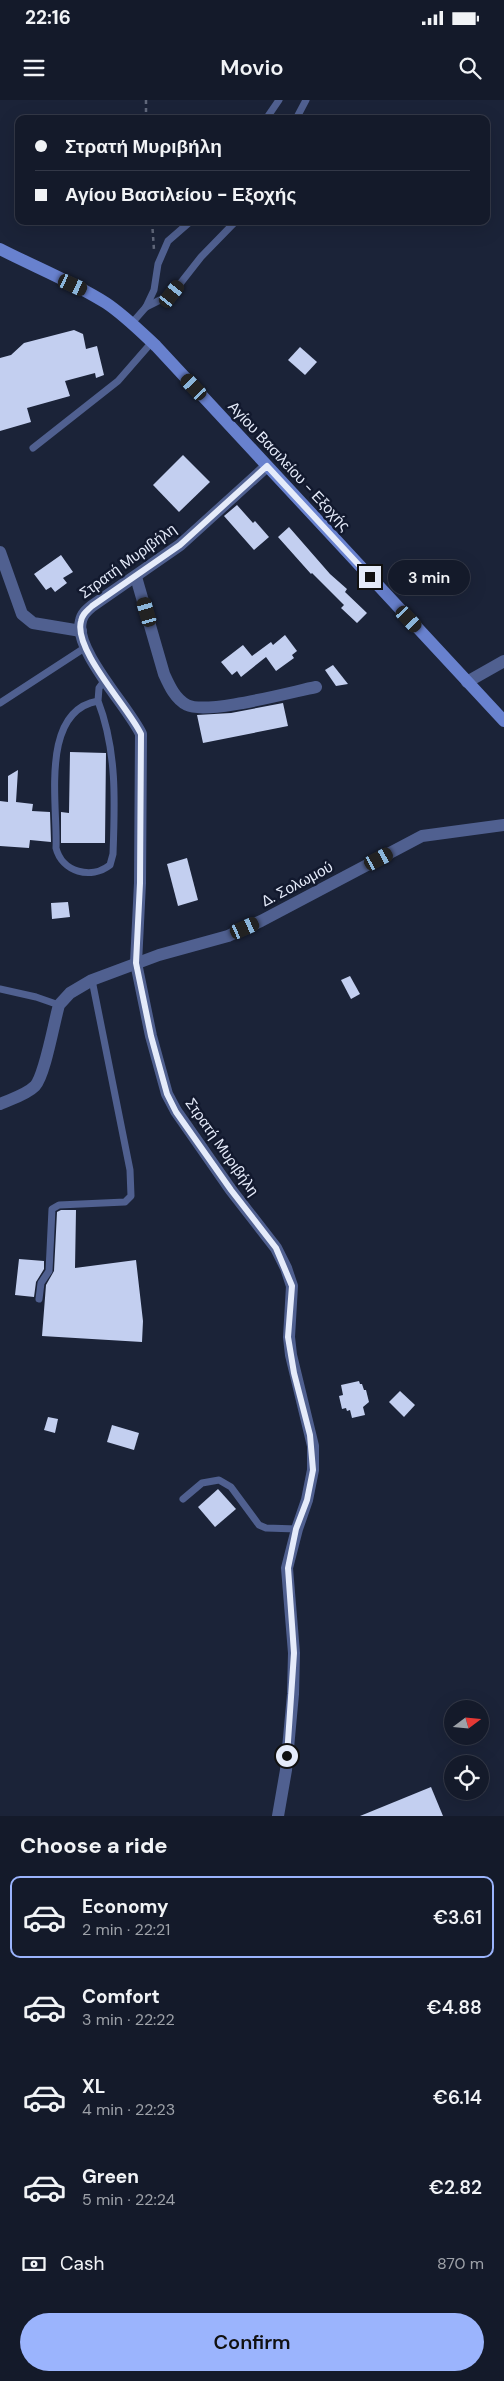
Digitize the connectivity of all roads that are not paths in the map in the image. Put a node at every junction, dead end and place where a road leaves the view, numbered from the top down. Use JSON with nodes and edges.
{"nodes":[{"id":1,"x":279,"y":100,"type":"edge"},
{"id":2,"x":306,"y":100,"type":"edge"},
{"id":3,"x":269,"y":115,"type":"edge"},
{"id":4,"x":298,"y":115,"type":"edge"},
{"id":5,"x":186,"y":225,"type":"edge"},
{"id":6,"x":232,"y":225,"type":"edge"},
{"id":7,"x":0,"y":248,"type":"edge"},
{"id":8,"x":146,"y":307,"type":"junction"},
{"id":9,"x":132,"y":323,"type":"junction"},
{"id":10,"x":152,"y":342,"type":"junction"},
{"id":11,"x":33,"y":448,"type":"dead end"},
{"id":12,"x":267,"y":466,"type":"junction"},
{"id":13,"x":0,"y":552,"type":"edge"},
{"id":14,"x":136,"y":577,"type":"junction"},
{"id":15,"x":80,"y":631,"type":"junction"},
{"id":16,"x":86,"y":647,"type":"junction"},
{"id":17,"x":504,"y":661,"type":"edge"},
{"id":18,"x":104,"y":681,"type":"junction"},
{"id":19,"x":467,"y":682,"type":"junction"},
{"id":20,"x":316,"y":687,"type":"dead end"},
{"id":21,"x":98,"y":701,"type":"junction"},
{"id":22,"x":0,"y":703,"type":"edge"},
{"id":23,"x":504,"y":720,"type":"edge"},
{"id":24,"x":504,"y":825,"type":"edge"},
{"id":25,"x":136,"y":963,"type":"junction"},
{"id":26,"x":92,"y":980,"type":"junction"},
{"id":27,"x":0,"y":989,"type":"edge"},
{"id":28,"x":59,"y":1005,"type":"junction"},
{"id":29,"x":0,"y":1104,"type":"edge"},
{"id":30,"x":39,"y":1298,"type":"dead end"},
{"id":31,"x":183,"y":1498,"type":"dead end"},
{"id":32,"x":296,"y":1529,"type":"junction"},
{"id":33,"x":278,"y":1816,"type":"edge"}],
"edges":[{"from":1,"to":3,"type":"lane"},
{"from":2,"to":4,"type":"lane"},
{"from":5,"to":8,"type":"lane"},
{"from":6,"to":8,"type":"lane"},
{"from":7,"to":9,"type":"main road","name":"Αγίου Βασιλείου - Εξοχής"},
{"from":8,"to":9,"type":"lane"},
{"from":9,"to":10,"type":"main road","name":"Αγίου Βασιλείου - Εξοχής"},
{"from":10,"to":11,"type":"lane"},
{"from":10,"to":12,"type":"main road","name":"Αγίου Βασιλείου - Εξοχής"},
{"from":12,"to":14,"type":"street","name":"Στρατή Μυριβήλη"},
{"from":12,"to":19,"type":"main road","name":"Αγίου Βασιλείου - Εξοχής"},
{"from":13,"to":15,"type":"street"},
{"from":14,"to":15,"type":"street","name":"Στρατή Μυριβήλη"},
{"from":14,"to":20,"type":"street"},
{"from":15,"to":16,"type":"street","name":"Στρατή Μυριβήλη"},
{"from":16,"to":18,"type":"street","name":"Στρατή Μυριβήλη"},
{"from":16,"to":22,"type":"lane"},
{"from":17,"to":19,"type":"street"},
{"from":18,"to":21,"type":"lane"},
{"from":18,"to":25,"type":"street","name":"Στρατή Μυριβήλη"},
{"from":19,"to":23,"type":"main road","name":"Αγίου Βασιλείου - Εξοχής"},
{"from":21,"to":21,"type":"lane"},
{"from":24,"to":25,"type":"street","name":"Δ. Σολωμού"},
{"from":25,"to":26,"type":"street","name":"Δ. Σολωμού"},
{"from":25,"to":32,"type":"street","name":"Στρατή Μυριβήλη"},
{"from":26,"to":28,"type":"street","name":"Δ. Σολωμού"},
{"from":26,"to":30,"type":"lane"},
{"from":27,"to":28,"type":"lane"},
{"from":28,"to":29,"type":"street"},
{"from":31,"to":32,"type":"lane"},
{"from":32,"to":33,"type":"street","name":"Στρατή Μυριβήλη"}]}
